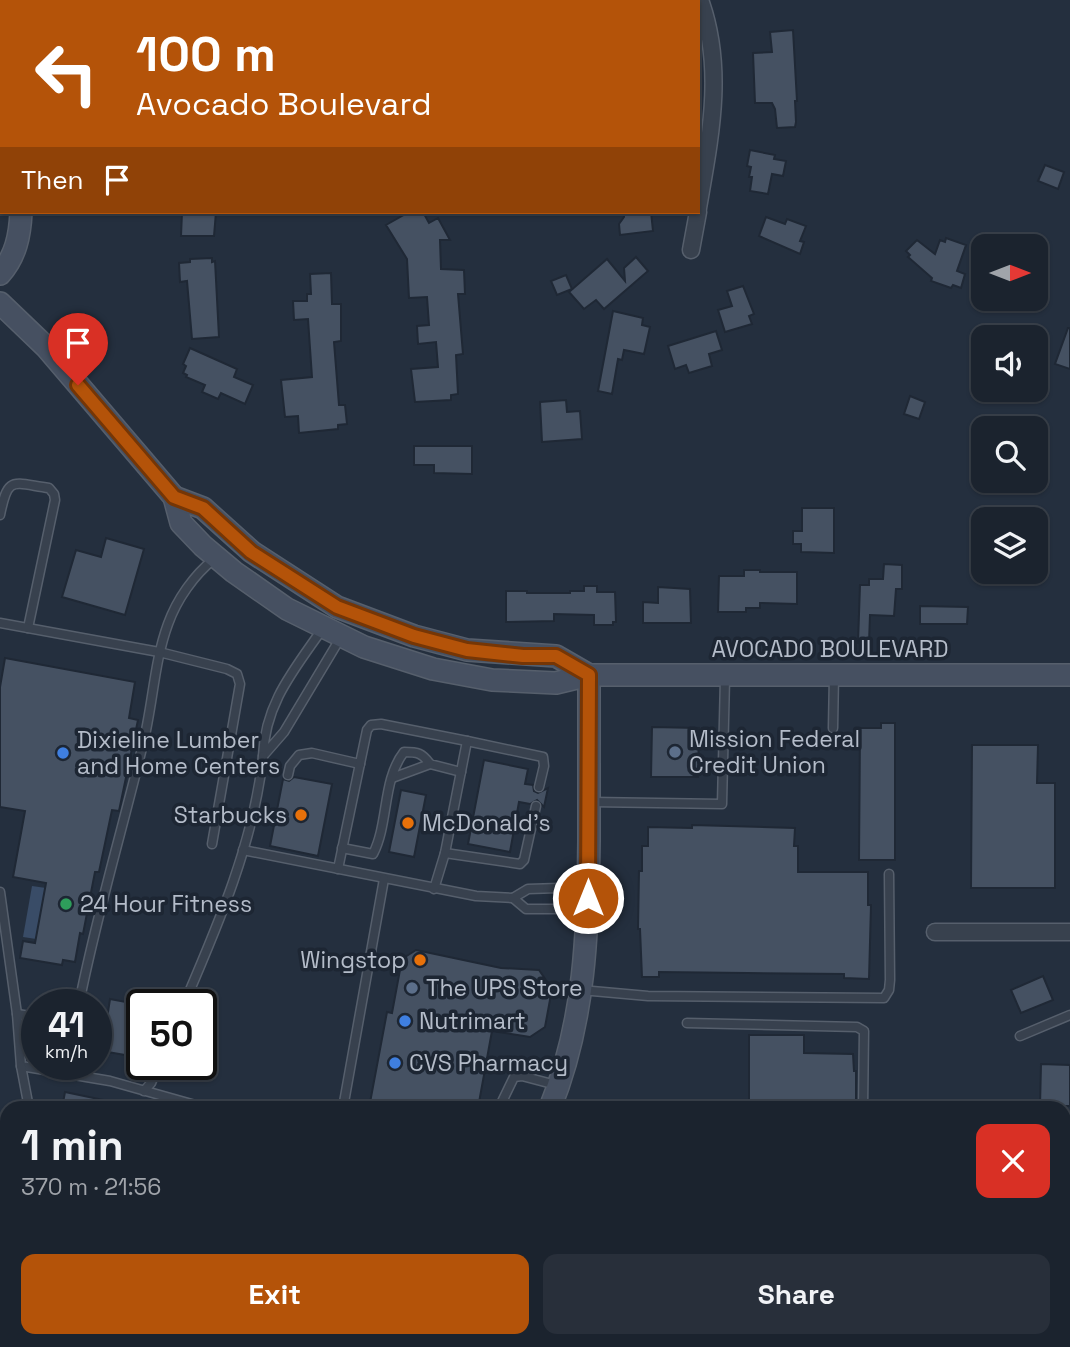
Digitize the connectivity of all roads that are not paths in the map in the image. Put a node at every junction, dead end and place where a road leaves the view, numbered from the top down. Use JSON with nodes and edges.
{"nodes":[{"id":1,"x":700,"y":0,"type":"edge"},
{"id":2,"x":700,"y":198,"type":"edge"},
{"id":3,"x":21,"y":214,"type":"edge"},
{"id":4,"x":697,"y":214,"type":"edge"},
{"id":5,"x":691,"y":250,"type":"dead end"},
{"id":6,"x":0,"y":274,"type":"edge"},
{"id":7,"x":0,"y":303,"type":"edge"},
{"id":8,"x":174,"y":497,"type":"junction"},
{"id":9,"x":0,"y":515,"type":"edge"},
{"id":10,"x":216,"y":557,"type":"junction"},
{"id":11,"x":307,"y":589,"type":"junction"},
{"id":12,"x":1,"y":626,"type":"edge"},
{"id":13,"x":28,"y":628,"type":"junction"},
{"id":14,"x":332,"y":632,"type":"junction"},
{"id":15,"x":439,"y":643,"type":"junction"},
{"id":16,"x":159,"y":652,"type":"junction"},
{"id":17,"x":589,"y":675,"type":"junction"},
{"id":18,"x":725,"y":675,"type":"junction"},
{"id":19,"x":834,"y":675,"type":"junction"},
{"id":20,"x":1070,"y":675,"type":"edge"},
{"id":21,"x":833,"y":728,"type":"dead end"},
{"id":22,"x":467,"y":741,"type":"junction"},
{"id":23,"x":263,"y":756,"type":"junction"},
{"id":24,"x":360,"y":764,"type":"junction"},
{"id":25,"x":430,"y":764,"type":"junction"},
{"id":26,"x":461,"y":772,"type":"junction"},
{"id":27,"x":288,"y":775,"type":"dead end"},
{"id":28,"x":392,"y":778,"type":"junction"},
{"id":29,"x":539,"y":787,"type":"dead end"},
{"id":30,"x":589,"y":802,"type":"junction"},
{"id":31,"x":536,"y":806,"type":"dead end"},
{"id":32,"x":212,"y":844,"type":"dead end"},
{"id":33,"x":342,"y":848,"type":"junction"},
{"id":34,"x":243,"y":850,"type":"junction"},
{"id":35,"x":445,"y":853,"type":"junction"},
{"id":36,"x":338,"y":869,"type":"junction"},
{"id":37,"x":889,"y":874,"type":"dead end"},
{"id":38,"x":384,"y":879,"type":"junction"},
{"id":39,"x":434,"y":889,"type":"junction"},
{"id":40,"x":0,"y":892,"type":"edge"},
{"id":41,"x":513,"y":898,"type":"junction"},
{"id":42,"x":588,"y":898,"type":"junction"},
{"id":43,"x":935,"y":932,"type":"dead end"},
{"id":44,"x":1070,"y":932,"type":"edge"},
{"id":45,"x":82,"y":989,"type":"edge"},
{"id":46,"x":190,"y":989,"type":"edge"},
{"id":47,"x":581,"y":990,"type":"junction"},
{"id":48,"x":17,"y":1014,"type":"junction"},
{"id":49,"x":21,"y":1015,"type":"edge"},
{"id":50,"x":1070,"y":1015,"type":"edge"},
{"id":51,"x":687,"y":1023,"type":"dead end"},
{"id":52,"x":1020,"y":1036,"type":"dead end"},
{"id":53,"x":21,"y":1066,"type":"edge"},
{"id":54,"x":24,"y":1080,"type":"edge"},
{"id":55,"x":107,"y":1080,"type":"edge"},
{"id":56,"x":152,"y":1080,"type":"edge"},
{"id":57,"x":558,"y":1085,"type":"junction"},
{"id":58,"x":144,"y":1091,"type":"junction"},
{"id":59,"x":28,"y":1101,"type":"edge"},
{"id":60,"x":180,"y":1101,"type":"edge"},
{"id":61,"x":344,"y":1101,"type":"edge"},
{"id":62,"x":502,"y":1101,"type":"edge"},
{"id":63,"x":552,"y":1101,"type":"edge"},
{"id":64,"x":863,"y":1101,"type":"edge"}],
"edges":[{"from":1,"to":2,"type":"street"},
{"from":3,"to":6,"type":"main road"},
{"from":4,"to":5,"type":"street"},
{"from":7,"to":8,"type":"main road","name":"AVOCADO BOULEVARD"},
{"from":8,"to":10,"type":"main road","name":"AVOCADO BOULEVARD"},
{"from":8,"to":11,"type":"main road","name":"AVOCADO BOULEVARD"},
{"from":9,"to":13,"type":"lane"},
{"from":10,"to":11,"type":"main road"},
{"from":10,"to":14,"type":"main road","name":"AVOCADO BOULEVARD"},
{"from":10,"to":16,"type":"lane"},
{"from":11,"to":15,"type":"main road","name":"AVOCADO BOULEVARD"},
{"from":12,"to":13,"type":"lane"},
{"from":13,"to":16,"type":"lane"},
{"from":14,"to":15,"type":"main road"},
{"from":14,"to":17,"type":"main road","name":"AVOCADO BOULEVARD"},
{"from":14,"to":23,"type":"lane"},
{"from":14,"to":23,"type":"lane"},
{"from":15,"to":17,"type":"main road","name":"AVOCADO BOULEVARD"},
{"from":16,"to":32,"type":"lane"},
{"from":16,"to":45,"type":"lane"},
{"from":17,"to":18,"type":"main road","name":"AVOCADO BOULEVARD"},
{"from":17,"to":30,"type":"main road"},
{"from":18,"to":19,"type":"main road","name":"AVOCADO BOULEVARD"},
{"from":18,"to":30,"type":"lane"},
{"from":19,"to":20,"type":"main road","name":"AVOCADO BOULEVARD"},
{"from":19,"to":21,"type":"lane"},
{"from":22,"to":24,"type":"lane"},
{"from":22,"to":26,"type":"lane"},
{"from":22,"to":29,"type":"lane"},
{"from":23,"to":34,"type":"lane"},
{"from":24,"to":27,"type":"lane"},
{"from":24,"to":33,"type":"lane"},
{"from":25,"to":26,"type":"lane"},
{"from":25,"to":28,"type":"lane"},
{"from":25,"to":28,"type":"lane"},
{"from":26,"to":35,"type":"lane"},
{"from":28,"to":33,"type":"lane"},
{"from":30,"to":42,"type":"main road"},
{"from":31,"to":35,"type":"lane"},
{"from":33,"to":36,"type":"lane"},
{"from":34,"to":36,"type":"lane"},
{"from":34,"to":46,"type":"lane"},
{"from":35,"to":39,"type":"lane"},
{"from":36,"to":38,"type":"lane"},
{"from":37,"to":47,"type":"lane"},
{"from":38,"to":39,"type":"lane"},
{"from":38,"to":61,"type":"lane"},
{"from":39,"to":41,"type":"lane"},
{"from":40,"to":48,"type":"lane"},
{"from":41,"to":42,"type":"lane"},
{"from":41,"to":42,"type":"lane"},
{"from":42,"to":47,"type":"main road"},
{"from":43,"to":44,"type":"street"},
{"from":47,"to":57,"type":"main road"},
{"from":48,"to":49,"type":"lane"},
{"from":48,"to":53,"type":"lane"},
{"from":50,"to":52,"type":"lane"},
{"from":51,"to":64,"type":"lane"},
{"from":54,"to":59,"type":"lane"},
{"from":55,"to":58,"type":"lane"},
{"from":56,"to":58,"type":"lane"},
{"from":57,"to":62,"type":"lane"},
{"from":57,"to":63,"type":"main road"},
{"from":58,"to":60,"type":"lane"}]}
